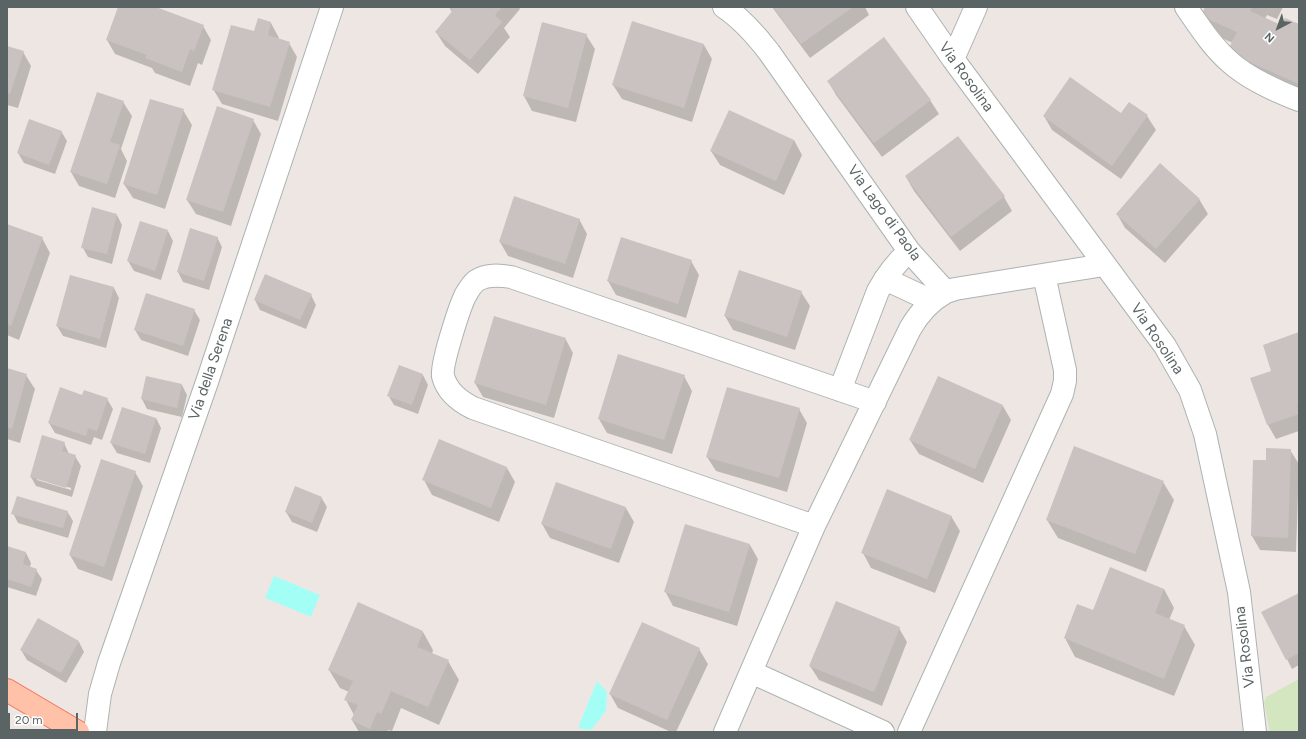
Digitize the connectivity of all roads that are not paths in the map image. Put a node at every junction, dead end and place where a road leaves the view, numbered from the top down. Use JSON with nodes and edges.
{"nodes":[{"id":1,"x":332,"y":7,"type":"edge"},
{"id":2,"x":724,"y":7,"type":"edge"},
{"id":3,"x":917,"y":7,"type":"edge"},
{"id":4,"x":976,"y":7,"type":"edge"},
{"id":5,"x":1186,"y":7,"type":"edge"},
{"id":6,"x":953,"y":59,"type":"junction"},
{"id":7,"x":1299,"y":100,"type":"edge"},
{"id":8,"x":909,"y":251,"type":"junction"},
{"id":9,"x":1104,"y":265,"type":"junction"},
{"id":10,"x":1044,"y":275,"type":"junction"},
{"id":11,"x":885,"y":279,"type":"junction"},
{"id":12,"x":939,"y":296,"type":"junction"},
{"id":13,"x":840,"y":390,"type":"junction"},
{"id":14,"x":875,"y":402,"type":"junction"},
{"id":15,"x":814,"y":526,"type":"junction"},
{"id":16,"x":751,"y":672,"type":"junction"},
{"id":17,"x":7,"y":690,"type":"edge"},
{"id":18,"x":78,"y":732,"type":"edge"},
{"id":19,"x":95,"y":732,"type":"edge"},
{"id":20,"x":725,"y":732,"type":"edge"},
{"id":21,"x":883,"y":732,"type":"edge"},
{"id":22,"x":909,"y":732,"type":"edge"},
{"id":23,"x":1256,"y":732,"type":"edge"}],
"edges":[{"from":1,"to":19,"type":"street","name":"Via della Serena"},
{"from":2,"to":8,"type":"street","name":"Via Lago di Paola"},
{"from":3,"to":6,"type":"street","name":"Via Rosolina"},
{"from":4,"to":6,"type":"street"},
{"from":5,"to":7,"type":"street"},
{"from":6,"to":9,"type":"street","name":"Via Rosolina"},
{"from":8,"to":11,"type":"street"},
{"from":8,"to":12,"type":"street","name":"Via Lago di Paola"},
{"from":9,"to":10,"type":"street"},
{"from":9,"to":23,"type":"street","name":"Via Rosolina"},
{"from":10,"to":12,"type":"street"},
{"from":10,"to":22,"type":"street"},
{"from":11,"to":12,"type":"street"},
{"from":11,"to":13,"type":"street"},
{"from":12,"to":14,"type":"street"},
{"from":13,"to":14,"type":"street"},
{"from":13,"to":15,"type":"street"},
{"from":14,"to":15,"type":"street"},
{"from":15,"to":16,"type":"street"},
{"from":16,"to":20,"type":"street"},
{"from":16,"to":21,"type":"street"},
{"from":17,"to":18,"type":"main road"}]}
